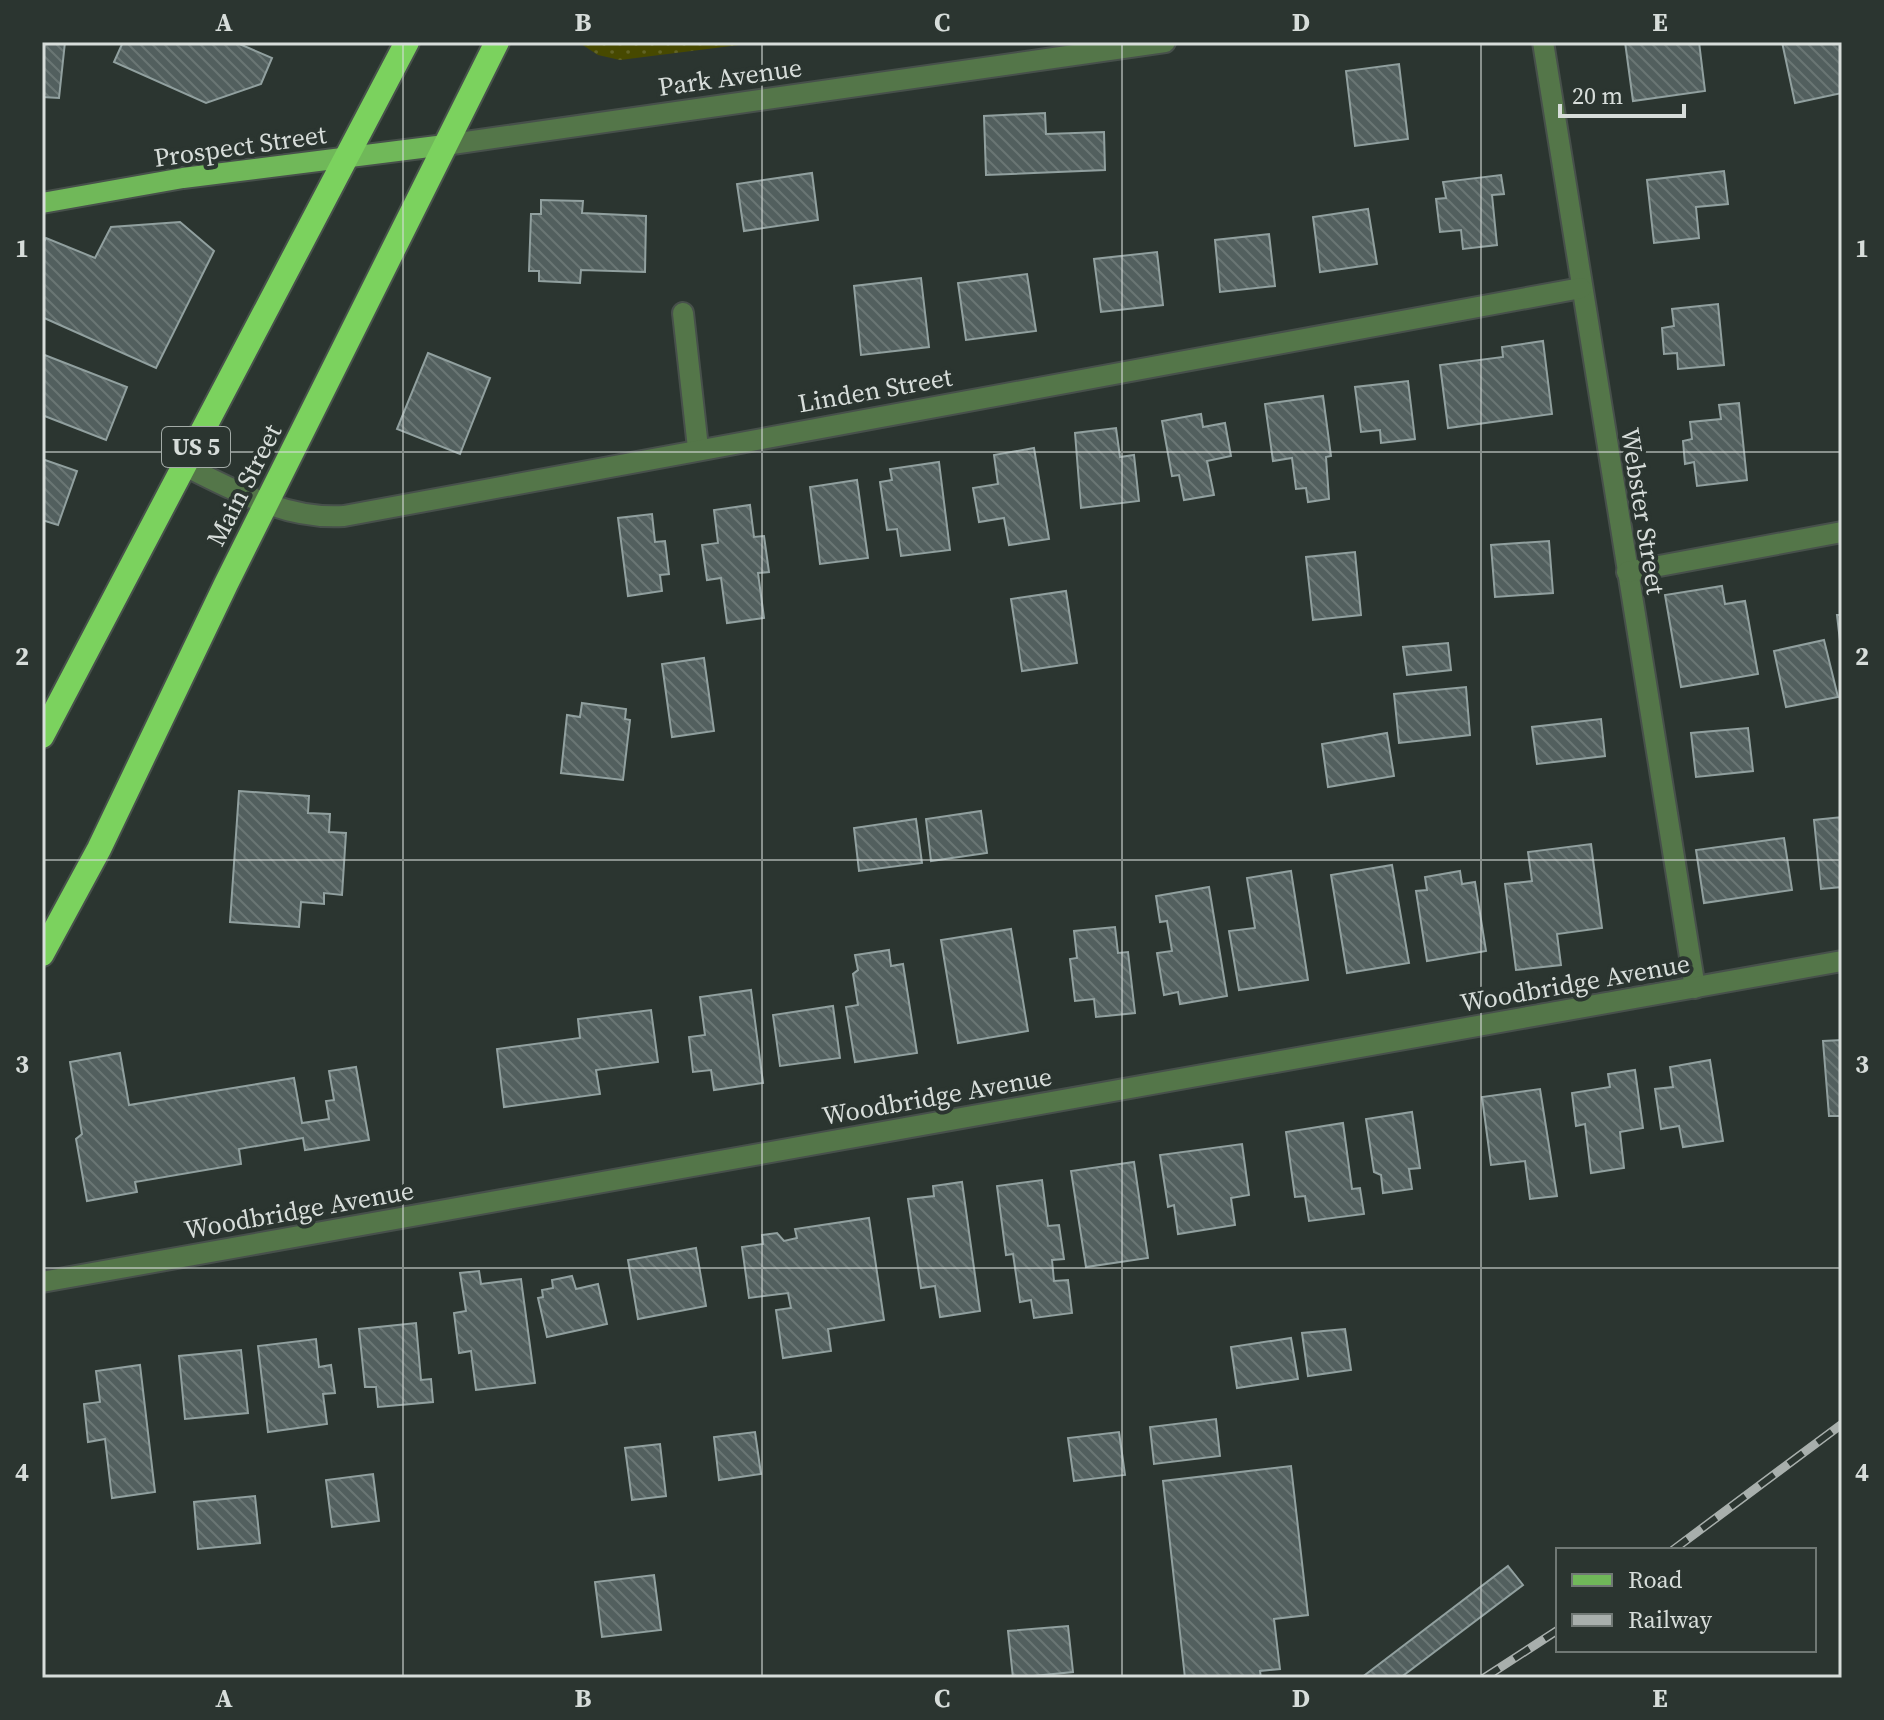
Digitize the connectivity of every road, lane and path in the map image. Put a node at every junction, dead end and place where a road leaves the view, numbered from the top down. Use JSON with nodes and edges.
{"nodes":[{"id":1,"x":407,"y":42,"type":"edge"},
{"id":2,"x":497,"y":42,"type":"edge"},
{"id":3,"x":1165,"y":42,"type":"edge"},
{"id":4,"x":1543,"y":42,"type":"edge"},
{"id":5,"x":445,"y":145,"type":"junction"},
{"id":6,"x":348,"y":157,"type":"junction"},
{"id":7,"x":42,"y":203,"type":"edge"},
{"id":8,"x":1581,"y":288,"type":"junction"},
{"id":9,"x":683,"y":313,"type":"dead end"},
{"id":10,"x":698,"y":448,"type":"junction"},
{"id":11,"x":185,"y":466,"type":"junction"},
{"id":12,"x":266,"y":505,"type":"junction"},
{"id":13,"x":1842,"y":532,"type":"edge"},
{"id":14,"x":1627,"y":572,"type":"junction"},
{"id":15,"x":42,"y":736,"type":"edge"},
{"id":16,"x":42,"y":954,"type":"edge"},
{"id":17,"x":1842,"y":961,"type":"edge"},
{"id":18,"x":1695,"y":988,"type":"junction"},
{"id":19,"x":42,"y":1282,"type":"edge"}],
"edges":[{"from":1,"to":6,"type":"highway","number":"US 5"},
{"from":2,"to":5,"type":"highway","name":"Main Street"},
{"from":3,"to":5,"type":"street","name":"Park Avenue"},
{"from":4,"to":8,"type":"street","name":"Webster Street"},
{"from":5,"to":6,"type":"main road","name":"Prospect Street"},
{"from":5,"to":12,"type":"highway","name":"Main Street"},
{"from":6,"to":7,"type":"main road","name":"Prospect Street"},
{"from":6,"to":11,"type":"highway","number":"US 5"},
{"from":8,"to":10,"type":"street","name":"Linden Street"},
{"from":8,"to":14,"type":"street","name":"Webster Street"},
{"from":9,"to":10,"type":"street"},
{"from":10,"to":12,"type":"street","name":"Linden Street"},
{"from":11,"to":12,"type":"street","name":"Linden Street"},
{"from":11,"to":15,"type":"highway","number":"US 5"},
{"from":12,"to":16,"type":"highway","name":"Main Street"},
{"from":13,"to":14,"type":"street"},
{"from":14,"to":18,"type":"street","name":"Webster Street"},
{"from":17,"to":18,"type":"street","name":"Woodbridge Avenue"},
{"from":18,"to":19,"type":"street","name":"Woodbridge Avenue"}]}
